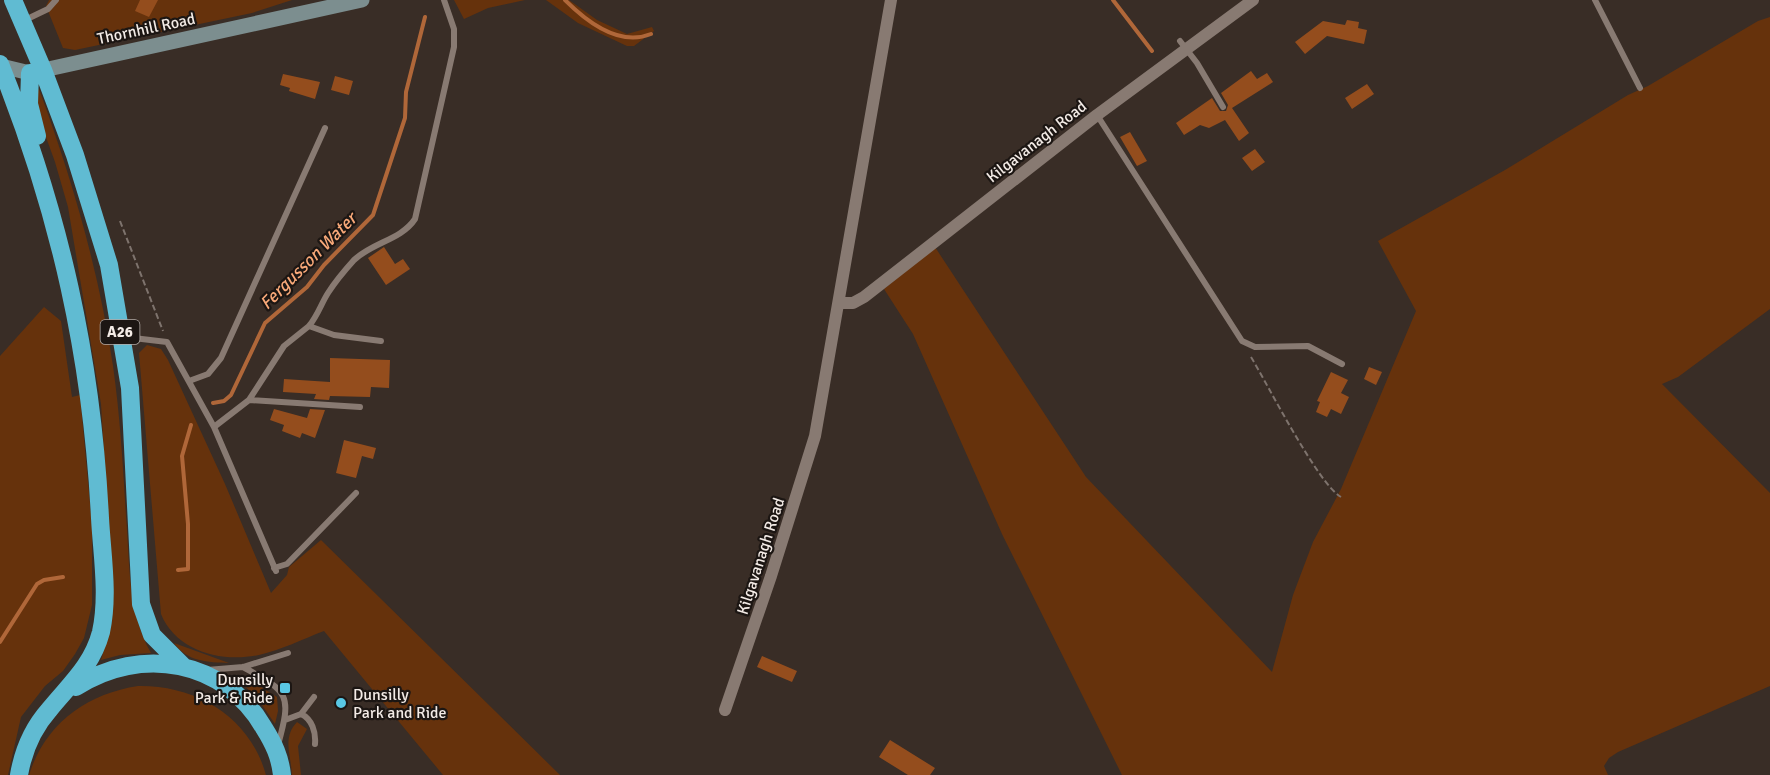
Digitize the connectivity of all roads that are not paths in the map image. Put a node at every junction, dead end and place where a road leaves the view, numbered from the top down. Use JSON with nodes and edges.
{"nodes":[{"id":1,"x":13,"y":0,"type":"edge"},
{"id":2,"x":56,"y":0,"type":"edge"},
{"id":3,"x":362,"y":0,"type":"edge"},
{"id":4,"x":444,"y":0,"type":"edge"},
{"id":5,"x":891,"y":0,"type":"edge"},
{"id":6,"x":1253,"y":0,"type":"edge"},
{"id":7,"x":1594,"y":0,"type":"edge"},
{"id":8,"x":23,"y":22,"type":"junction"},
{"id":9,"x":1183,"y":45,"type":"junction"},
{"id":10,"x":0,"y":66,"type":"edge"},
{"id":11,"x":37,"y":71,"type":"junction"},
{"id":12,"x":1640,"y":88,"type":"dead end"},
{"id":13,"x":1223,"y":107,"type":"dead end"},
{"id":14,"x":1097,"y":115,"type":"junction"},
{"id":15,"x":325,"y":128,"type":"dead end"},
{"id":16,"x":58,"y":231,"type":"junction"},
{"id":17,"x":840,"y":303,"type":"junction"},
{"id":18,"x":309,"y":326,"type":"junction"},
{"id":19,"x":121,"y":337,"type":"junction"},
{"id":20,"x":381,"y":341,"type":"dead end"},
{"id":21,"x":1342,"y":364,"type":"dead end"},
{"id":22,"x":189,"y":381,"type":"junction"},
{"id":23,"x":249,"y":400,"type":"junction"},
{"id":24,"x":360,"y":407,"type":"dead end"},
{"id":25,"x":214,"y":428,"type":"junction"},
{"id":26,"x":356,"y":493,"type":"dead end"},
{"id":27,"x":288,"y":653,"type":"dead end"},
{"id":28,"x":191,"y":668,"type":"junction"},
{"id":29,"x":243,"y":668,"type":"junction"},
{"id":30,"x":314,"y":697,"type":"dead end"},
{"id":31,"x":60,"y":698,"type":"junction"},
{"id":32,"x":725,"y":710,"type":"dead end"},
{"id":33,"x":301,"y":714,"type":"junction"},
{"id":34,"x":285,"y":720,"type":"junction"},
{"id":35,"x":315,"y":744,"type":"dead end"},
{"id":36,"x":277,"y":749,"type":"junction"},
{"id":37,"x":19,"y":775,"type":"edge"},
{"id":38,"x":282,"y":775,"type":"edge"}],
"edges":[{"from":1,"to":8,"type":"highway","number":"A26"},
{"from":2,"to":8,"type":"lane"},
{"from":3,"to":11,"type":"street","name":"Thornhill Road"},
{"from":4,"to":18,"type":"lane"},
{"from":5,"to":17,"type":"street","name":"Kilgavanagh Road"},
{"from":6,"to":9,"type":"street","name":"Kilgavanagh Road"},
{"from":7,"to":12,"type":"lane"},
{"from":8,"to":11,"type":"highway","number":"A26"},
{"from":9,"to":13,"type":"lane"},
{"from":9,"to":14,"type":"street","name":"Kilgavanagh Road"},
{"from":10,"to":11,"type":"street"},
{"from":10,"to":16,"type":"highway","number":"A26"},
{"from":11,"to":16,"type":"highway"},
{"from":11,"to":19,"type":"highway","number":"A26"},
{"from":14,"to":17,"type":"street","name":"Kilgavanagh Road"},
{"from":14,"to":21,"type":"lane"},
{"from":15,"to":22,"type":"lane"},
{"from":16,"to":31,"type":"highway","number":"A26"},
{"from":17,"to":32,"type":"street","name":"Kilgavanagh Road"},
{"from":18,"to":20,"type":"lane"},
{"from":18,"to":23,"type":"lane"},
{"from":19,"to":22,"type":"lane"},
{"from":19,"to":28,"type":"highway","number":"A26"},
{"from":22,"to":25,"type":"lane"},
{"from":23,"to":24,"type":"lane"},
{"from":23,"to":25,"type":"lane"},
{"from":25,"to":26,"type":"lane"},
{"from":27,"to":29,"type":"lane"},
{"from":28,"to":29,"type":"lane"},
{"from":28,"to":31,"type":"highway","number":"A26"},
{"from":28,"to":36,"type":"highway","number":"A26"},
{"from":29,"to":34,"type":"lane"},
{"from":30,"to":33,"type":"lane"},
{"from":31,"to":37,"type":"highway","number":"A26"},
{"from":33,"to":34,"type":"lane"},
{"from":33,"to":35,"type":"lane"},
{"from":34,"to":36,"type":"lane"},
{"from":36,"to":38,"type":"highway","number":"A26"}]}
